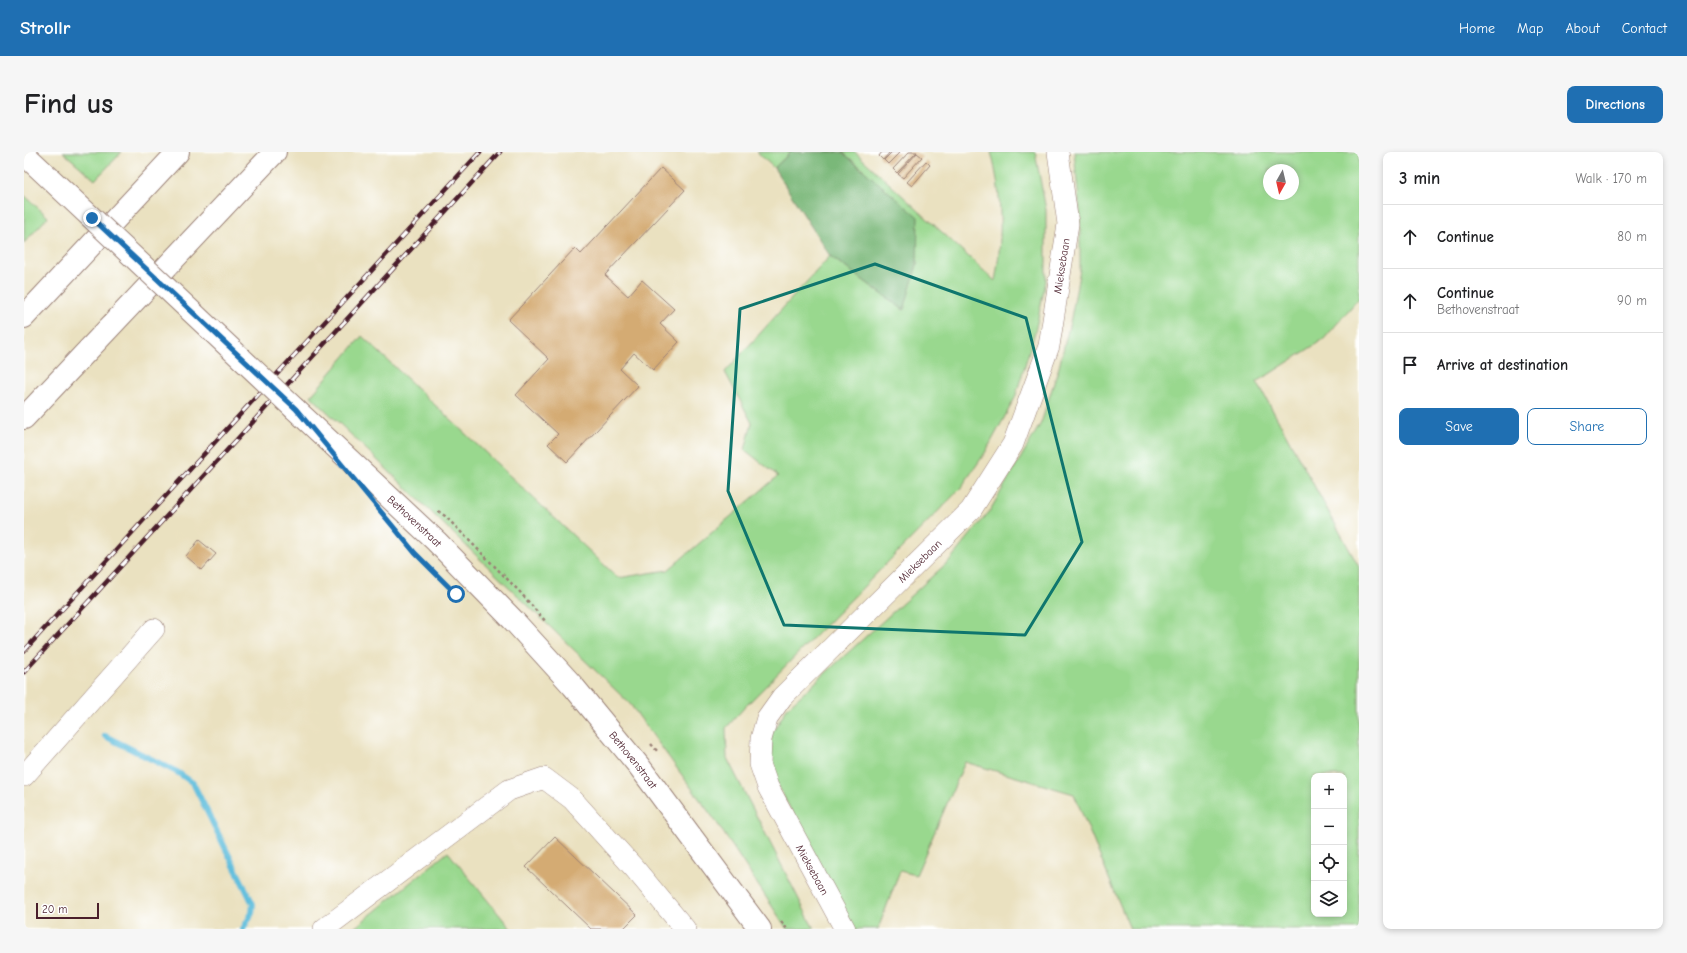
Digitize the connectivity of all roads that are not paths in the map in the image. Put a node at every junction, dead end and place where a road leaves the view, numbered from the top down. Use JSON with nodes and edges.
{"nodes":[{"id":1,"x":178,"y":152,"type":"edge"},
{"id":2,"x":274,"y":152,"type":"edge"},
{"id":3,"x":1058,"y":152,"type":"edge"},
{"id":4,"x":24,"y":154,"type":"edge"},
{"id":5,"x":24,"y":317,"type":"edge"},
{"id":6,"x":24,"y":418,"type":"edge"},
{"id":7,"x":154,"y":629,"type":"dead end"},
{"id":8,"x":24,"y":776,"type":"edge"},
{"id":9,"x":324,"y":929,"type":"edge"},
{"id":10,"x":685,"y":929,"type":"edge"},
{"id":11,"x":760,"y":929,"type":"edge"},
{"id":12,"x":845,"y":929,"type":"edge"}],
"edges":[{"from":1,"to":5,"type":"main road"},
{"from":2,"to":6,"type":"main road"},
{"from":3,"to":12,"type":"street","name":"Mieksebaan"},
{"from":4,"to":11,"type":"main road","name":"Bethovenstraat","bridge":true},
{"from":7,"to":8,"type":"street"},
{"from":9,"to":10,"type":"street"}]}
